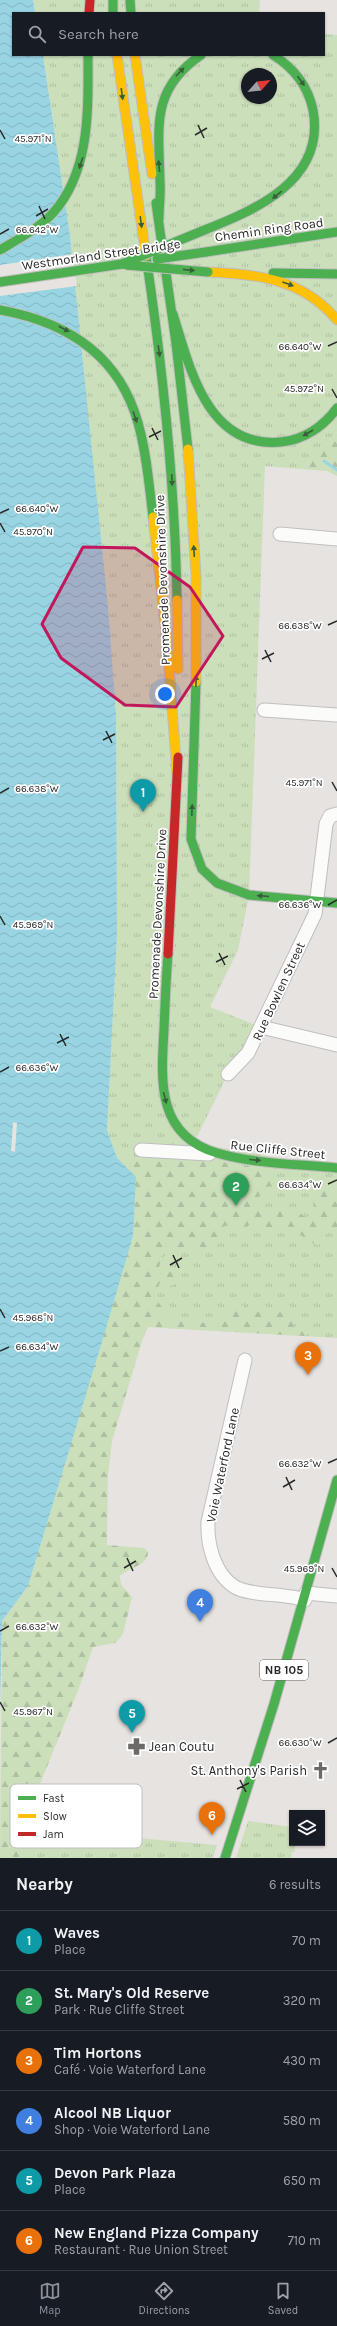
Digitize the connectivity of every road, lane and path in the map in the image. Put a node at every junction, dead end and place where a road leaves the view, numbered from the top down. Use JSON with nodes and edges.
{"nodes":[{"id":1,"x":90,"y":0,"type":"edge"},
{"id":2,"x":113,"y":0,"type":"edge"},
{"id":3,"x":130,"y":0,"type":"edge"},
{"id":4,"x":89,"y":12,"type":"edge"},
{"id":5,"x":113,"y":12,"type":"edge"},
{"id":6,"x":131,"y":12,"type":"edge"},
{"id":7,"x":88,"y":56,"type":"edge"},
{"id":8,"x":117,"y":56,"type":"edge"},
{"id":9,"x":134,"y":56,"type":"edge"},
{"id":10,"x":199,"y":56,"type":"edge"},
{"id":11,"x":274,"y":56,"type":"edge"},
{"id":12,"x":159,"y":219,"type":"junction"},
{"id":13,"x":337,"y":232,"type":"edge"},
{"id":14,"x":0,"y":250,"type":"edge"},
{"id":15,"x":206,"y":252,"type":"joint"},
{"id":16,"x":122,"y":264,"type":"junction"},
{"id":17,"x":242,"y":273,"type":"junction"},
{"id":18,"x":337,"y":274,"type":"edge"},
{"id":19,"x":0,"y":282,"type":"edge"},
{"id":20,"x":0,"y":310,"type":"edge"},
{"id":21,"x":173,"y":314,"type":"junction"},
{"id":22,"x":337,"y":320,"type":"edge"},
{"id":23,"x":337,"y":408,"type":"edge"},
{"id":24,"x":280,"y":534,"type":"dead end"},
{"id":25,"x":337,"y":539,"type":"edge"},
{"id":26,"x":264,"y":710,"type":"dead end"},
{"id":27,"x":337,"y":715,"type":"edge"},
{"id":28,"x":178,"y":774,"type":"junction"},
{"id":29,"x":334,"y":815,"type":"edge"},
{"id":30,"x":316,"y":901,"type":"junction"},
{"id":31,"x":337,"y":903,"type":"edge"},
{"id":32,"x":262,"y":1027,"type":"junction"},
{"id":33,"x":337,"y":1046,"type":"edge"},
{"id":34,"x":228,"y":1074,"type":"dead end"},
{"id":35,"x":141,"y":1150,"type":"dead end"},
{"id":36,"x":217,"y":1154,"type":"junction"},
{"id":37,"x":337,"y":1168,"type":"edge"},
{"id":38,"x":245,"y":1360,"type":"dead end"},
{"id":39,"x":337,"y":1480,"type":"edge"},
{"id":40,"x":306,"y":1596,"type":"junction"},
{"id":41,"x":337,"y":1596,"type":"edge"},
{"id":42,"x":225,"y":1858,"type":"edge"}],
"edges":[{"from":1,"to":4,"type":"main road"},
{"from":2,"to":5,"type":"main road"},
{"from":3,"to":6,"type":"main road"},
{"from":7,"to":14,"type":"main road","one_way":true},
{"from":8,"to":28,"type":"main road","name":"Promenade Devonshire Drive","one_way":true},
{"from":9,"to":12,"type":"main road"},
{"from":12,"to":10,"type":"main road","one_way":true},
{"from":11,"to":16,"type":"main road","one_way":true,"bridge":true},
{"from":12,"to":21,"type":"main road"},
{"from":13,"to":15,"type":"main road","name":"Chemin Ring Road"},
{"from":15,"to":16,"type":"main road","name":"Westmorland Street Bridge","bridge":true},
{"from":16,"to":17,"type":"main road","one_way":true,"bridge":true},
{"from":16,"to":19,"type":"main road","name":"Westmorland Street Bridge"},
{"from":17,"to":18,"type":"main road"},
{"from":17,"to":22,"type":"main road","one_way":true},
{"from":20,"to":28,"type":"main road","one_way":true},
{"from":23,"to":21,"type":"main road","one_way":true},
{"from":30,"to":21,"type":"main road","one_way":true},
{"from":24,"to":25,"type":"street"},
{"from":26,"to":27,"type":"street"},
{"from":28,"to":36,"type":"main road","name":"Promenade Devonshire Drive","one_way":true},
{"from":29,"to":30,"type":"street","name":"Rue Bowlen Street"},
{"from":30,"to":31,"type":"main road"},
{"from":30,"to":32,"type":"street","name":"Rue Bowlen Street"},
{"from":32,"to":33,"type":"street"},
{"from":32,"to":34,"type":"street","name":"Rue Bowlen Street"},
{"from":35,"to":36,"type":"street"},
{"from":36,"to":37,"type":"main road","name":"Rue Cliffe Street","one_way":true},
{"from":38,"to":40,"type":"street","name":"Voie Waterford Lane"},
{"from":39,"to":40,"type":"main road","number":"NB 105"},
{"from":40,"to":41,"type":"street","name":"Voie Waterford Lane"},
{"from":40,"to":42,"type":"main road","number":"NB 105"}]}
